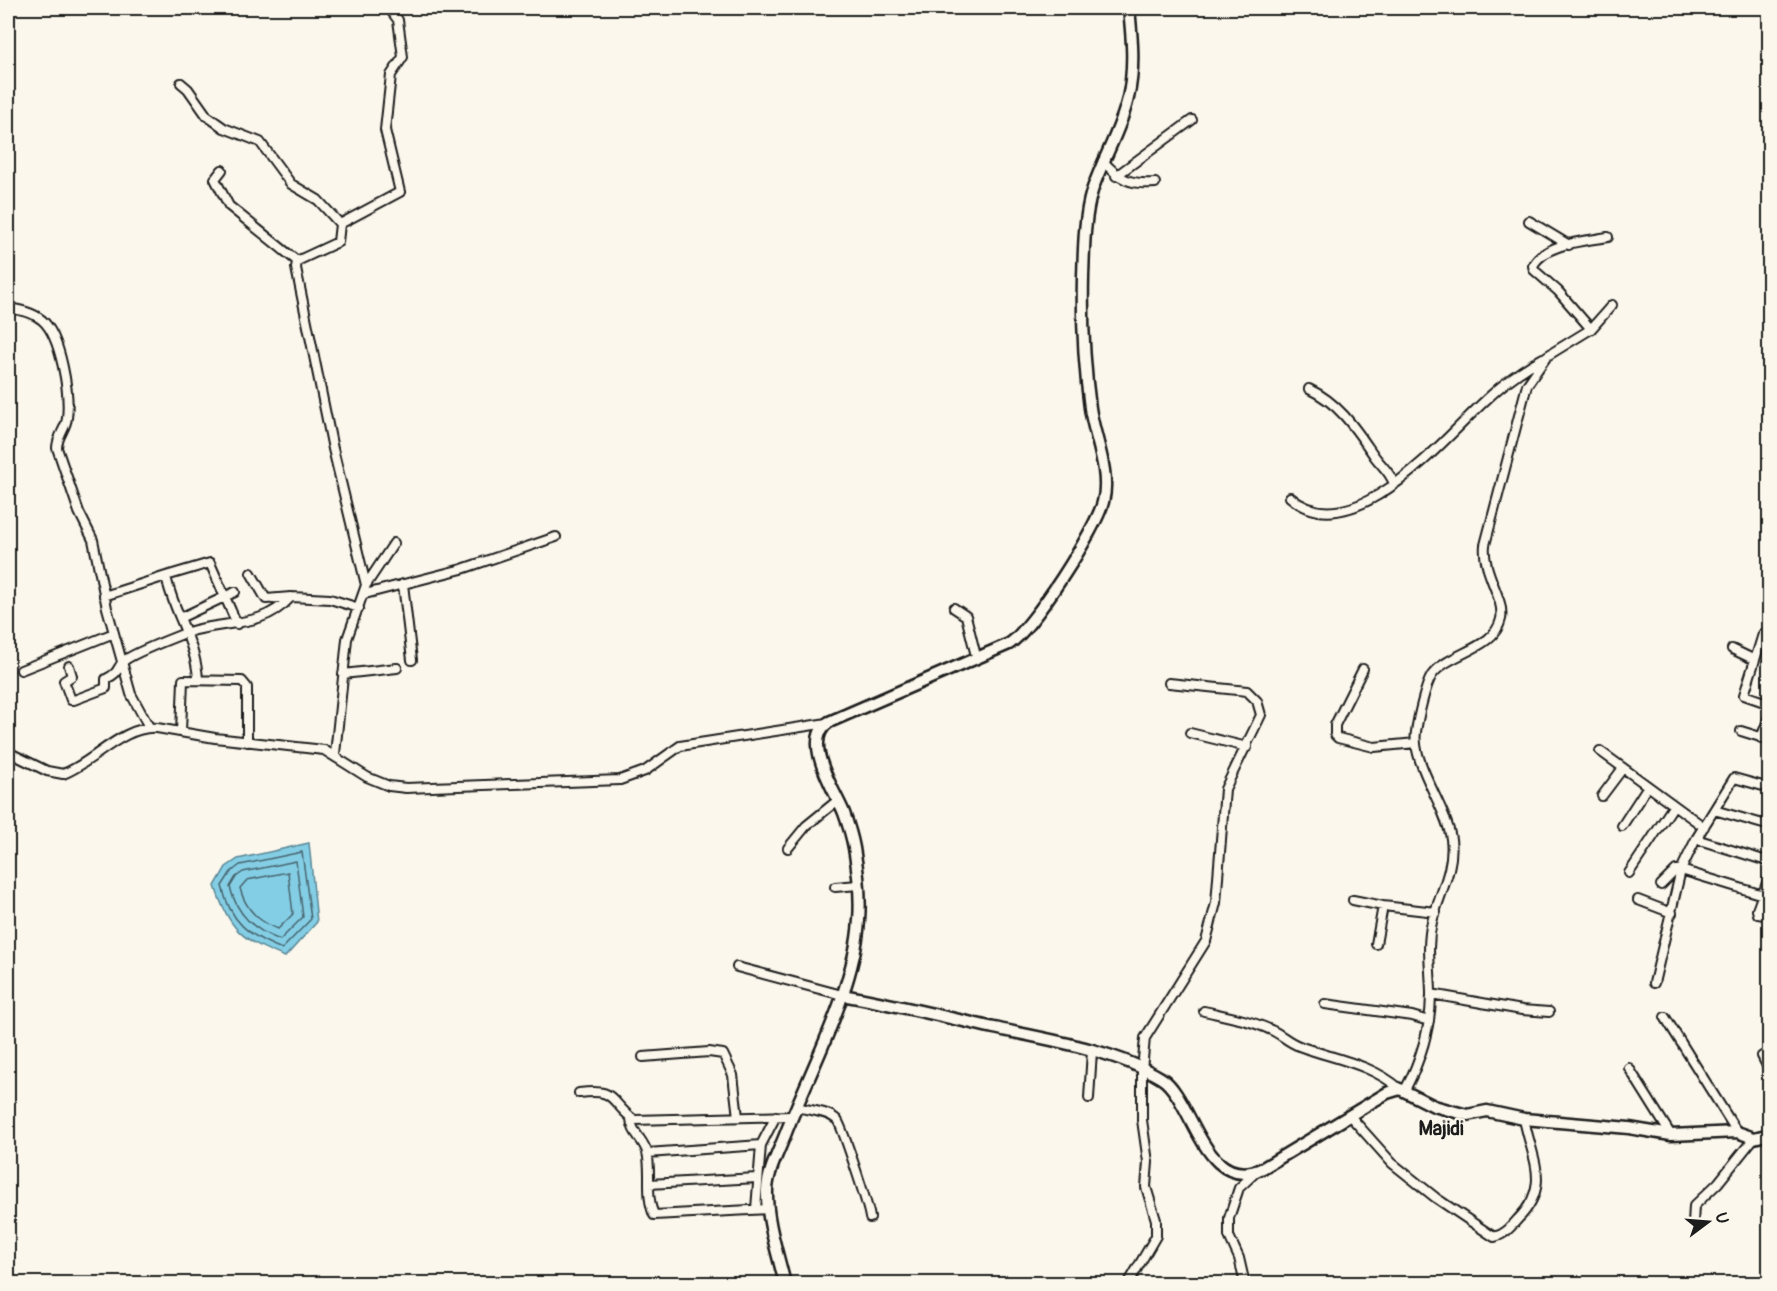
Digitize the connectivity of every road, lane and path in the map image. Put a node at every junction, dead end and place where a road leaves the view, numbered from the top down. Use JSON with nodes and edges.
{"nodes":[{"id":1,"x":389,"y":8,"type":"edge"},
{"id":2,"x":1129,"y":8,"type":"edge"},
{"id":3,"x":181,"y":83,"type":"dead end"},
{"id":4,"x":1192,"y":120,"type":"dead end"},
{"id":5,"x":1103,"y":161,"type":"junction"},
{"id":6,"x":222,"y":170,"type":"dead end"},
{"id":7,"x":1116,"y":176,"type":"junction"},
{"id":8,"x":1155,"y":183,"type":"dead end"},
{"id":9,"x":1529,"y":221,"type":"dead end"},
{"id":10,"x":340,"y":224,"type":"junction"},
{"id":11,"x":1608,"y":237,"type":"dead end"},
{"id":12,"x":1569,"y":245,"type":"junction"},
{"id":13,"x":297,"y":261,"type":"junction"},
{"id":14,"x":1612,"y":305,"type":"dead end"},
{"id":15,"x":8,"y":308,"type":"edge"},
{"id":16,"x":1592,"y":329,"type":"junction"},
{"id":17,"x":1547,"y":356,"type":"junction"},
{"id":18,"x":1309,"y":390,"type":"dead end"},
{"id":19,"x":1394,"y":484,"type":"junction"},
{"id":20,"x":1290,"y":497,"type":"dead end"},
{"id":21,"x":556,"y":537,"type":"dead end"},
{"id":22,"x":394,"y":543,"type":"dead end"},
{"id":23,"x":251,"y":573,"type":"dead end"},
{"id":24,"x":166,"y":576,"type":"junction"},
{"id":25,"x":403,"y":584,"type":"junction"},
{"id":26,"x":366,"y":585,"type":"junction"},
{"id":27,"x":235,"y":592,"type":"dead end"},
{"id":28,"x":365,"y":594,"type":"junction"},
{"id":29,"x":104,"y":596,"type":"junction"},
{"id":30,"x":224,"y":597,"type":"junction"},
{"id":31,"x":291,"y":597,"type":"junction"},
{"id":32,"x":360,"y":608,"type":"junction"},
{"id":33,"x":954,"y":608,"type":"dead end"},
{"id":34,"x":180,"y":618,"type":"junction"},
{"id":35,"x":237,"y":624,"type":"junction"},
{"id":36,"x":114,"y":633,"type":"junction"},
{"id":37,"x":185,"y":633,"type":"junction"},
{"id":38,"x":1763,"y":634,"type":"dead end"},
{"id":39,"x":1732,"y":649,"type":"dead end"},
{"id":40,"x":976,"y":656,"type":"junction"},
{"id":41,"x":412,"y":660,"type":"dead end"},
{"id":42,"x":1755,"y":660,"type":"junction"},
{"id":43,"x":123,"y":661,"type":"junction"},
{"id":44,"x":69,"y":666,"type":"dead end"},
{"id":45,"x":398,"y":668,"type":"dead end"},
{"id":46,"x":1363,"y":669,"type":"dead end"},
{"id":47,"x":21,"y":670,"type":"dead end"},
{"id":48,"x":343,"y":674,"type":"junction"},
{"id":49,"x":198,"y":679,"type":"junction"},
{"id":50,"x":1169,"y":683,"type":"dead end"},
{"id":51,"x":1770,"y":704,"type":"edge"},
{"id":52,"x":1770,"y":715,"type":"edge"},
{"id":53,"x":827,"y":723,"type":"junction"},
{"id":54,"x":149,"y":727,"type":"junction"},
{"id":55,"x":1741,"y":731,"type":"dead end"},
{"id":56,"x":181,"y":732,"type":"junction"},
{"id":57,"x":1190,"y":733,"type":"dead end"},
{"id":58,"x":1766,"y":739,"type":"edge"},
{"id":59,"x":247,"y":742,"type":"junction"},
{"id":60,"x":1416,"y":743,"type":"junction"},
{"id":61,"x":1247,"y":747,"type":"junction"},
{"id":62,"x":1600,"y":751,"type":"dead end"},
{"id":63,"x":8,"y":752,"type":"edge"},
{"id":64,"x":335,"y":754,"type":"junction"},
{"id":65,"x":1623,"y":768,"type":"junction"},
{"id":66,"x":1648,"y":786,"type":"junction"},
{"id":67,"x":1770,"y":788,"type":"edge"},
{"id":68,"x":1602,"y":796,"type":"dead end"},
{"id":69,"x":838,"y":800,"type":"junction"},
{"id":70,"x":1674,"y":805,"type":"junction"},
{"id":71,"x":1714,"y":810,"type":"junction"},
{"id":72,"x":1763,"y":825,"type":"dead end"},
{"id":73,"x":1622,"y":826,"type":"dead end"},
{"id":74,"x":1704,"y":827,"type":"junction"},
{"id":75,"x":1696,"y":839,"type":"junction"},
{"id":76,"x":788,"y":848,"type":"dead end"},
{"id":77,"x":1770,"y":862,"type":"edge"},
{"id":78,"x":1681,"y":870,"type":"junction"},
{"id":79,"x":1629,"y":873,"type":"dead end"},
{"id":80,"x":1768,"y":880,"type":"edge"},
{"id":81,"x":858,"y":885,"type":"junction"},
{"id":82,"x":1661,"y":885,"type":"dead end"},
{"id":83,"x":835,"y":887,"type":"dead end"},
{"id":84,"x":1763,"y":895,"type":"junction"},
{"id":85,"x":1353,"y":900,"type":"dead end"},
{"id":86,"x":1638,"y":900,"type":"dead end"},
{"id":87,"x":1383,"y":906,"type":"junction"},
{"id":88,"x":1436,"y":912,"type":"junction"},
{"id":89,"x":1672,"y":913,"type":"junction"},
{"id":90,"x":1770,"y":916,"type":"edge"},
{"id":91,"x":1376,"y":944,"type":"dead end"},
{"id":92,"x":737,"y":967,"type":"dead end"},
{"id":93,"x":1654,"y":983,"type":"dead end"},
{"id":94,"x":1431,"y":994,"type":"junction"},
{"id":95,"x":842,"y":995,"type":"junction"},
{"id":96,"x":1325,"y":1004,"type":"dead end"},
{"id":97,"x":1204,"y":1011,"type":"dead end"},
{"id":98,"x":1549,"y":1012,"type":"dead end"},
{"id":99,"x":1665,"y":1017,"type":"dead end"},
{"id":100,"x":1429,"y":1021,"type":"junction"},
{"id":101,"x":1092,"y":1051,"type":"junction"},
{"id":102,"x":1762,"y":1056,"type":"dead end"},
{"id":103,"x":643,"y":1057,"type":"dead end"},
{"id":104,"x":1629,"y":1068,"type":"dead end"},
{"id":105,"x":1142,"y":1070,"type":"junction"},
{"id":106,"x":1770,"y":1072,"type":"edge"},
{"id":107,"x":1402,"y":1090,"type":"junction"},
{"id":108,"x":579,"y":1093,"type":"dead end"},
{"id":109,"x":1089,"y":1098,"type":"dead end"},
{"id":110,"x":794,"y":1111,"type":"junction"},
{"id":111,"x":776,"y":1116,"type":"junction"},
{"id":112,"x":1350,"y":1116,"type":"junction"},
{"id":113,"x":738,"y":1117,"type":"junction"},
{"id":114,"x":631,"y":1118,"type":"junction"},
{"id":115,"x":1524,"y":1119,"type":"junction"},
{"id":116,"x":1737,"y":1132,"type":"junction"},
{"id":117,"x":1770,"y":1134,"type":"edge"},
{"id":118,"x":1671,"y":1136,"type":"junction"},
{"id":119,"x":1754,"y":1138,"type":"junction"},
{"id":120,"x":761,"y":1145,"type":"junction"},
{"id":121,"x":647,"y":1153,"type":"junction"},
{"id":122,"x":1256,"y":1172,"type":"junction"},
{"id":123,"x":757,"y":1178,"type":"junction"},
{"id":124,"x":649,"y":1184,"type":"junction"},
{"id":125,"x":756,"y":1209,"type":"junction"},
{"id":126,"x":769,"y":1209,"type":"junction"},
{"id":127,"x":870,"y":1218,"type":"dead end"},
{"id":128,"x":1693,"y":1223,"type":"dead end"},
{"id":129,"x":785,"y":1284,"type":"edge"},
{"id":130,"x":1128,"y":1284,"type":"edge"},
{"id":131,"x":1245,"y":1284,"type":"edge"}],
"edges":[{"from":1,"to":10,"type":"street"},
{"from":2,"to":5,"type":"street"},
{"from":3,"to":10,"type":"street"},
{"from":4,"to":7,"type":"street"},
{"from":5,"to":7,"type":"street"},
{"from":5,"to":40,"type":"street"},
{"from":6,"to":13,"type":"street"},
{"from":7,"to":8,"type":"street"},
{"from":9,"to":12,"type":"street"},
{"from":10,"to":13,"type":"street"},
{"from":11,"to":12,"type":"street"},
{"from":12,"to":16,"type":"street"},
{"from":13,"to":26,"type":"street"},
{"from":14,"to":16,"type":"street"},
{"from":15,"to":29,"type":"street"},
{"from":16,"to":17,"type":"street"},
{"from":17,"to":19,"type":"street"},
{"from":17,"to":60,"type":"street"},
{"from":18,"to":19,"type":"street"},
{"from":19,"to":20,"type":"street"},
{"from":21,"to":25,"type":"street"},
{"from":22,"to":26,"type":"street"},
{"from":23,"to":31,"type":"street"},
{"from":24,"to":29,"type":"street"},
{"from":24,"to":30,"type":"street"},
{"from":24,"to":34,"type":"street"},
{"from":25,"to":28,"type":"street"},
{"from":25,"to":41,"type":"street"},
{"from":26,"to":28,"type":"street"},
{"from":27,"to":30,"type":"street"},
{"from":28,"to":32,"type":"street"},
{"from":29,"to":36,"type":"street"},
{"from":30,"to":34,"type":"street"},
{"from":30,"to":35,"type":"street"},
{"from":31,"to":32,"type":"street"},
{"from":31,"to":35,"type":"street"},
{"from":32,"to":48,"type":"street"},
{"from":33,"to":40,"type":"street"},
{"from":34,"to":37,"type":"street"},
{"from":35,"to":37,"type":"street"},
{"from":36,"to":43,"type":"street"},
{"from":36,"to":47,"type":"street"},
{"from":37,"to":43,"type":"street"},
{"from":37,"to":49,"type":"street"},
{"from":38,"to":42,"type":"street"},
{"from":39,"to":42,"type":"street"},
{"from":40,"to":53,"type":"street"},
{"from":42,"to":51,"type":"street"},
{"from":43,"to":44,"type":"street"},
{"from":43,"to":54,"type":"street"},
{"from":45,"to":48,"type":"street"},
{"from":46,"to":60,"type":"street"},
{"from":48,"to":64,"type":"street"},
{"from":49,"to":56,"type":"street"},
{"from":49,"to":59,"type":"street"},
{"from":50,"to":61,"type":"street"},
{"from":52,"to":58,"type":"street"},
{"from":53,"to":64,"type":"street"},
{"from":53,"to":69,"type":"street"},
{"from":54,"to":56,"type":"street"},
{"from":54,"to":63,"type":"street"},
{"from":55,"to":58,"type":"street"},
{"from":56,"to":59,"type":"street"},
{"from":57,"to":61,"type":"street"},
{"from":59,"to":64,"type":"street"},
{"from":60,"to":88,"type":"street"},
{"from":61,"to":105,"type":"street"},
{"from":62,"to":65,"type":"street"},
{"from":65,"to":66,"type":"street"},
{"from":65,"to":68,"type":"street"},
{"from":66,"to":70,"type":"street"},
{"from":66,"to":73,"type":"street"},
{"from":67,"to":71,"type":"street"},
{"from":69,"to":76,"type":"street"},
{"from":69,"to":81,"type":"street"},
{"from":70,"to":74,"type":"street"},
{"from":70,"to":79,"type":"street"},
{"from":71,"to":72,"type":"street"},
{"from":71,"to":74,"type":"street"},
{"from":74,"to":75,"type":"street"},
{"from":75,"to":77,"type":"street"},
{"from":75,"to":78,"type":"street"},
{"from":78,"to":82,"type":"street"},
{"from":78,"to":84,"type":"street"},
{"from":78,"to":89,"type":"street"},
{"from":80,"to":84,"type":"street"},
{"from":81,"to":83,"type":"street"},
{"from":81,"to":95,"type":"street"},
{"from":84,"to":90,"type":"street"},
{"from":85,"to":87,"type":"street"},
{"from":86,"to":89,"type":"street"},
{"from":87,"to":88,"type":"street"},
{"from":87,"to":91,"type":"street"},
{"from":88,"to":94,"type":"street"},
{"from":89,"to":93,"type":"street"},
{"from":92,"to":95,"type":"street"},
{"from":94,"to":98,"type":"street"},
{"from":94,"to":100,"type":"street"},
{"from":95,"to":101,"type":"street"},
{"from":95,"to":110,"type":"street"},
{"from":96,"to":100,"type":"street"},
{"from":97,"to":107,"type":"street"},
{"from":99,"to":116,"type":"street"},
{"from":100,"to":107,"type":"street"},
{"from":101,"to":105,"type":"street"},
{"from":101,"to":109,"type":"street"},
{"from":102,"to":106,"type":"street"},
{"from":103,"to":113,"type":"street"},
{"from":104,"to":118,"type":"street"},
{"from":105,"to":122,"type":"street"},
{"from":105,"to":130,"type":"street"},
{"from":107,"to":112,"type":"street"},
{"from":107,"to":115,"type":"street"},
{"from":108,"to":114,"type":"street"},
{"from":110,"to":111,"type":"street"},
{"from":110,"to":126,"type":"street"},
{"from":110,"to":127,"type":"street"},
{"from":111,"to":113,"type":"street"},
{"from":111,"to":120,"type":"street"},
{"from":112,"to":115,"type":"street"},
{"from":112,"to":122,"type":"street"},
{"from":113,"to":114,"type":"street"},
{"from":114,"to":121,"type":"street"},
{"from":115,"to":118,"type":"street"},
{"from":116,"to":118,"type":"street"},
{"from":116,"to":119,"type":"street"},
{"from":117,"to":119,"type":"street"},
{"from":119,"to":128,"type":"street"},
{"from":120,"to":121,"type":"street"},
{"from":120,"to":123,"type":"street"},
{"from":121,"to":124,"type":"street"},
{"from":122,"to":131,"type":"street"},
{"from":123,"to":124,"type":"street"},
{"from":123,"to":125,"type":"street"},
{"from":124,"to":125,"type":"street"},
{"from":125,"to":126,"type":"street"},
{"from":126,"to":129,"type":"street"}]}
